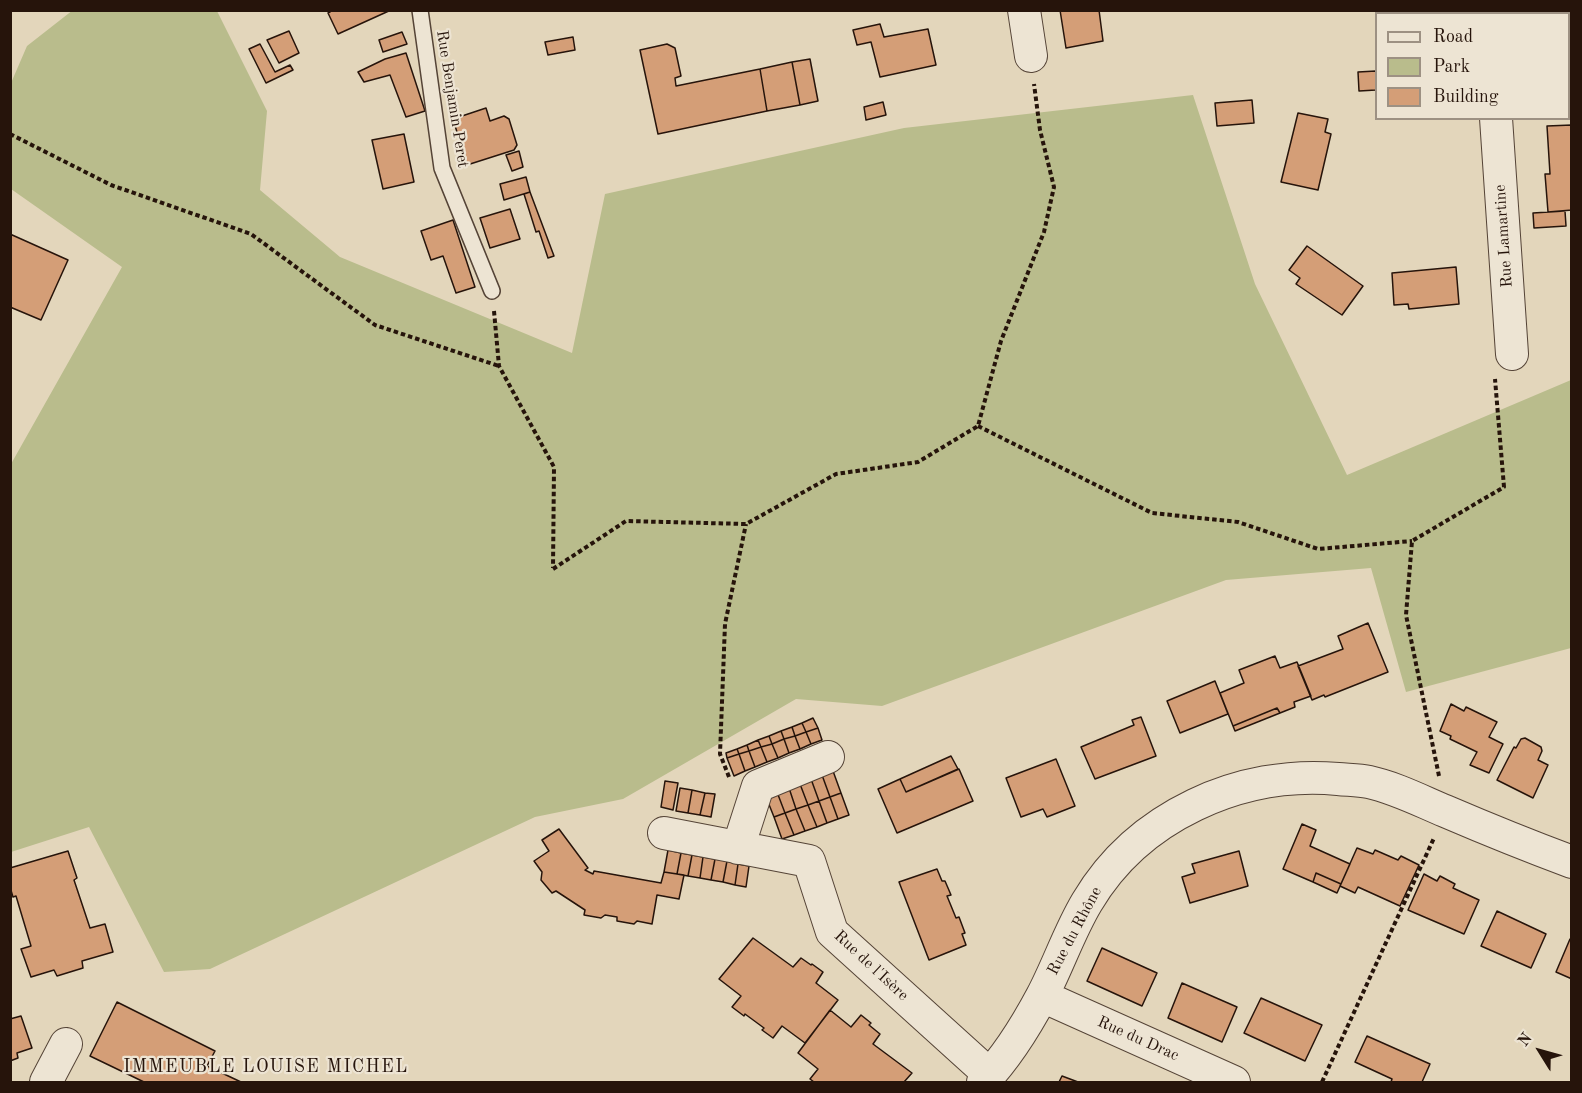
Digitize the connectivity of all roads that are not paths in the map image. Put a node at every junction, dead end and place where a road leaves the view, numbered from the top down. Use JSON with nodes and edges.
{"nodes":[{"id":1,"x":420,"y":10,"type":"edge"},
{"id":2,"x":1024,"y":10,"type":"edge"},
{"id":3,"x":1031,"y":56,"type":"road end"},
{"id":4,"x":1496,"y":120,"type":"edge"},
{"id":5,"x":492,"y":291,"type":"road end"},
{"id":6,"x":1512,"y":354,"type":"road end"},
{"id":7,"x":828,"y":757,"type":"dead end"},
{"id":8,"x":664,"y":833,"type":"dead end"},
{"id":9,"x":738,"y":848,"type":"junction"},
{"id":10,"x":1572,"y":862,"type":"edge"},
{"id":11,"x":1042,"y":996,"type":"junction"},
{"id":12,"x":66,"y":1044,"type":"dead end"},
{"id":13,"x":987,"y":1079,"type":"edge"},
{"id":14,"x":46,"y":1083,"type":"edge"},
{"id":15,"x":1233,"y":1083,"type":"edge"}],
"edges":[{"from":1,"to":5,"type":"lane","name":"Rue Benjamin Peret"},
{"from":2,"to":3,"type":"street"},
{"from":4,"to":6,"type":"street","name":"Rue Lamartine"},
{"from":7,"to":9,"type":"street"},
{"from":8,"to":9,"type":"street","name":"Rue de l'Isère"},
{"from":9,"to":13,"type":"street","name":"Rue de l'Isère"},
{"from":10,"to":11,"type":"street","name":"Rue du Rhône"},
{"from":11,"to":13,"type":"street","name":"Rue du Rhône"},
{"from":11,"to":15,"type":"street","name":"Rue du Drac"},
{"from":12,"to":14,"type":"street"}]}
